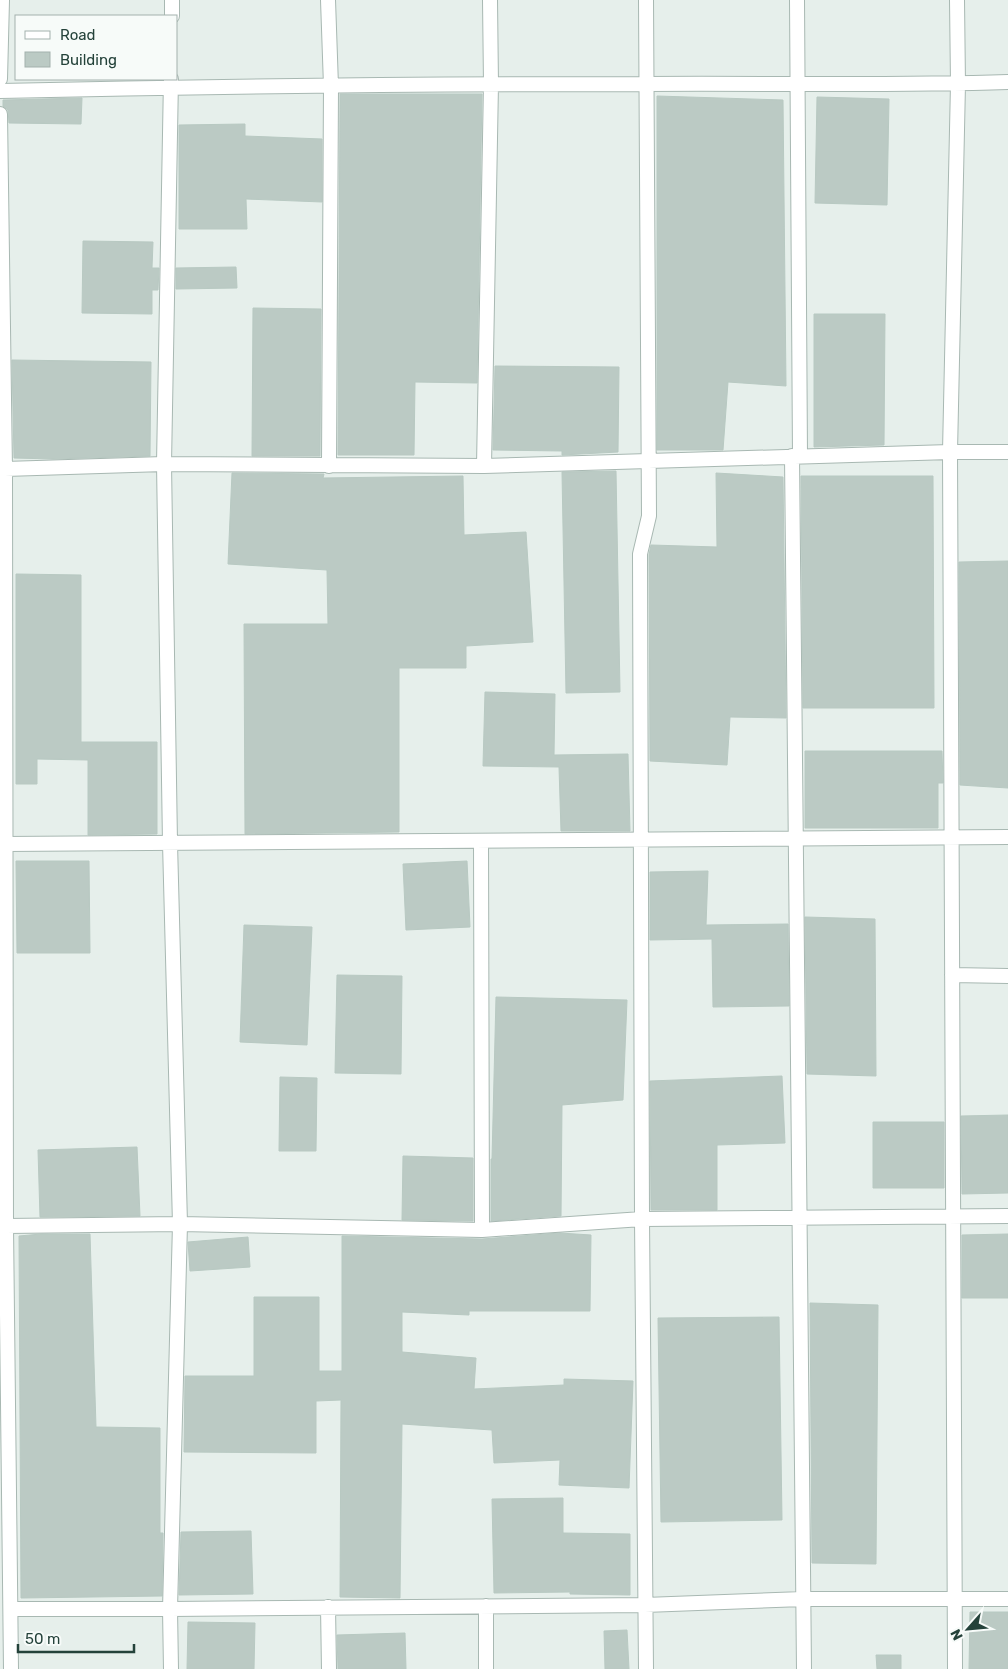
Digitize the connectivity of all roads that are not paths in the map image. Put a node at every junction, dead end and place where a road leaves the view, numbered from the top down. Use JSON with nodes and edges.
{"nodes":[{"id":1,"x":2,"y":0,"type":"edge"},
{"id":2,"x":172,"y":0,"type":"edge"},
{"id":3,"x":328,"y":0,"type":"edge"},
{"id":4,"x":490,"y":0,"type":"edge"},
{"id":5,"x":646,"y":0,"type":"edge"},
{"id":6,"x":797,"y":0,"type":"edge"},
{"id":7,"x":957,"y":0,"type":"edge"},
{"id":8,"x":172,"y":15,"type":"edge"},
{"id":9,"x":0,"y":79,"type":"edge"},
{"id":10,"x":1008,"y":82,"type":"edge"},
{"id":11,"x":172,"y":83,"type":"edge"},
{"id":12,"x":491,"y":84,"type":"junction"},
{"id":13,"x":647,"y":84,"type":"junction"},
{"id":14,"x":798,"y":84,"type":"junction"},
{"id":15,"x":958,"y":84,"type":"junction"},
{"id":16,"x":331,"y":86,"type":"junction"},
{"id":17,"x":0,"y":91,"type":"edge"},
{"id":18,"x":0,"y":114,"type":"edge"},
{"id":19,"x":950,"y":452,"type":"junction"},
{"id":20,"x":1008,"y":452,"type":"edge"},
{"id":21,"x":796,"y":456,"type":"junction"},
{"id":22,"x":648,"y":461,"type":"junction"},
{"id":23,"x":164,"y":464,"type":"junction"},
{"id":24,"x":329,"y":466,"type":"junction"},
{"id":25,"x":484,"y":466,"type":"junction"},
{"id":26,"x":6,"y":469,"type":"junction"},
{"id":27,"x":3,"y":578,"type":"edge"},
{"id":28,"x":1008,"y":837,"type":"edge"},
{"id":29,"x":951,"y":838,"type":"junction"},
{"id":30,"x":795,"y":839,"type":"junction"},
{"id":31,"x":640,"y":840,"type":"junction"},
{"id":32,"x":481,"y":841,"type":"junction"},
{"id":33,"x":170,"y":843,"type":"junction"},
{"id":34,"x":5,"y":844,"type":"junction"},
{"id":35,"x":2,"y":971,"type":"edge"},
{"id":36,"x":952,"y":975,"type":"junction"},
{"id":37,"x":1008,"y":976,"type":"edge"},
{"id":38,"x":3,"y":1148,"type":"edge"},
{"id":39,"x":1008,"y":1216,"type":"edge"},
{"id":40,"x":953,"y":1217,"type":"junction"},
{"id":41,"x":642,"y":1219,"type":"junction"},
{"id":42,"x":801,"y":1219,"type":"junction"},
{"id":43,"x":180,"y":1224,"type":"junction"},
{"id":44,"x":6,"y":1226,"type":"junction"},
{"id":45,"x":482,"y":1230,"type":"junction"},
{"id":46,"x":803,"y":1598,"type":"junction"},
{"id":47,"x":954,"y":1598,"type":"junction"},
{"id":48,"x":1008,"y":1599,"type":"edge"},
{"id":49,"x":645,"y":1605,"type":"junction"},
{"id":50,"x":486,"y":1606,"type":"junction"},
{"id":51,"x":328,"y":1607,"type":"junction"},
{"id":52,"x":12,"y":1609,"type":"junction"},
{"id":53,"x":170,"y":1609,"type":"junction"},
{"id":54,"x":11,"y":1669,"type":"edge"},
{"id":55,"x":171,"y":1669,"type":"edge"},
{"id":56,"x":329,"y":1669,"type":"edge"},
{"id":57,"x":486,"y":1669,"type":"edge"},
{"id":58,"x":646,"y":1669,"type":"edge"},
{"id":59,"x":804,"y":1669,"type":"edge"},
{"id":60,"x":955,"y":1669,"type":"edge"}],
"edges":[{"from":1,"to":9,"type":"street"},
{"from":2,"to":8,"type":"street"},
{"from":3,"to":16,"type":"street"},
{"from":4,"to":12,"type":"street"},
{"from":5,"to":13,"type":"street"},
{"from":6,"to":14,"type":"street"},
{"from":7,"to":15,"type":"street"},
{"from":10,"to":15,"type":"street"},
{"from":11,"to":16,"type":"street"},
{"from":11,"to":17,"type":"street"},
{"from":11,"to":23,"type":"street"},
{"from":12,"to":13,"type":"street"},
{"from":12,"to":16,"type":"street"},
{"from":12,"to":25,"type":"street"},
{"from":13,"to":14,"type":"street"},
{"from":13,"to":22,"type":"street"},
{"from":14,"to":15,"type":"street"},
{"from":14,"to":21,"type":"street"},
{"from":15,"to":19,"type":"street"},
{"from":16,"to":24,"type":"street"},
{"from":18,"to":26,"type":"street"},
{"from":19,"to":20,"type":"street"},
{"from":19,"to":21,"type":"street"},
{"from":19,"to":29,"type":"street"},
{"from":21,"to":22,"type":"street"},
{"from":21,"to":30,"type":"street"},
{"from":22,"to":25,"type":"street"},
{"from":22,"to":31,"type":"street"},
{"from":23,"to":24,"type":"street"},
{"from":23,"to":26,"type":"street"},
{"from":23,"to":33,"type":"street"},
{"from":24,"to":25,"type":"street"},
{"from":26,"to":27,"type":"street"},
{"from":27,"to":34,"type":"street"},
{"from":28,"to":29,"type":"street"},
{"from":29,"to":30,"type":"street"},
{"from":29,"to":36,"type":"street"},
{"from":30,"to":31,"type":"street"},
{"from":30,"to":42,"type":"street"},
{"from":31,"to":32,"type":"street"},
{"from":31,"to":41,"type":"street"},
{"from":32,"to":33,"type":"street"},
{"from":32,"to":45,"type":"street"},
{"from":33,"to":34,"type":"street"},
{"from":33,"to":43,"type":"street"},
{"from":34,"to":35,"type":"street"},
{"from":35,"to":38,"type":"street"},
{"from":36,"to":37,"type":"street"},
{"from":36,"to":40,"type":"street"},
{"from":38,"to":44,"type":"street"},
{"from":39,"to":40,"type":"street"},
{"from":40,"to":42,"type":"street"},
{"from":40,"to":47,"type":"street"},
{"from":41,"to":42,"type":"street"},
{"from":41,"to":45,"type":"street"},
{"from":41,"to":49,"type":"street"},
{"from":42,"to":46,"type":"street"},
{"from":43,"to":44,"type":"street"},
{"from":43,"to":45,"type":"street"},
{"from":43,"to":53,"type":"street"},
{"from":44,"to":52,"type":"street"},
{"from":46,"to":47,"type":"street"},
{"from":46,"to":49,"type":"street"},
{"from":46,"to":59,"type":"street"},
{"from":47,"to":48,"type":"street"},
{"from":47,"to":60,"type":"street"},
{"from":49,"to":50,"type":"street"},
{"from":49,"to":58,"type":"street"},
{"from":50,"to":51,"type":"street"},
{"from":50,"to":57,"type":"street"},
{"from":51,"to":53,"type":"street"},
{"from":51,"to":56,"type":"street"},
{"from":52,"to":53,"type":"street"},
{"from":52,"to":54,"type":"street"},
{"from":53,"to":55,"type":"street"}]}
